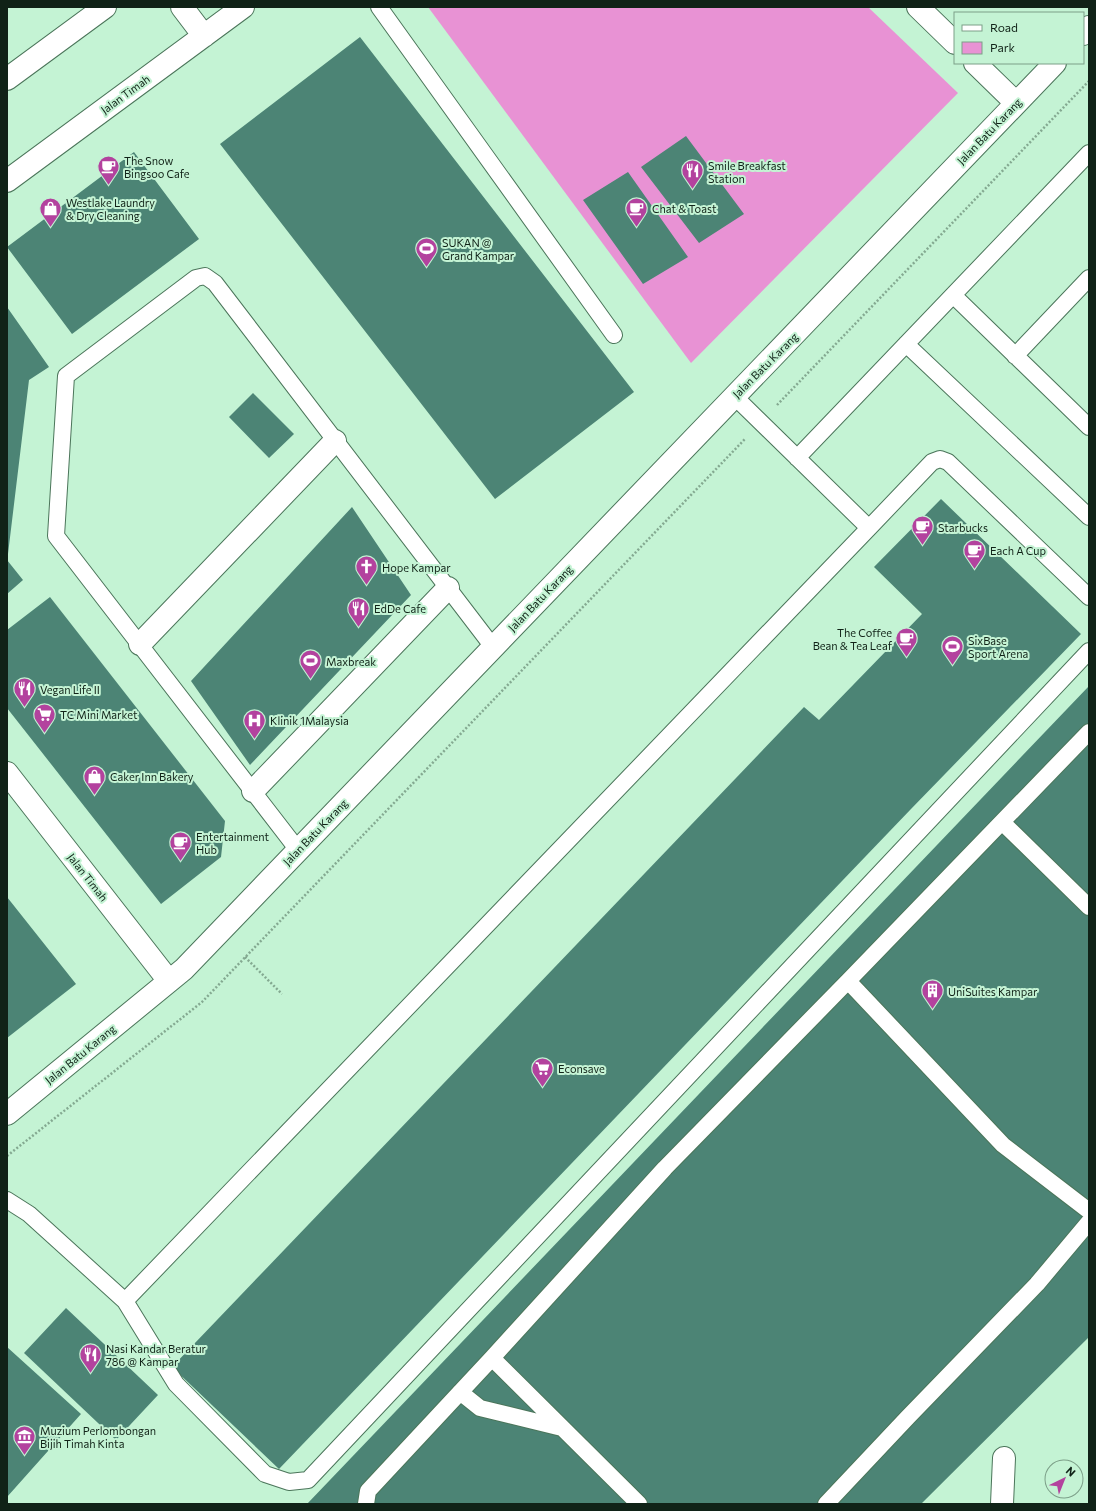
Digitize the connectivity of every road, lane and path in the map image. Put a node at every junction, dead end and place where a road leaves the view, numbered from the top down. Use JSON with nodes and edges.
{"nodes":[{"id":1,"x":105,"y":7,"type":"edge"},
{"id":2,"x":182,"y":7,"type":"edge"},
{"id":3,"x":243,"y":7,"type":"edge"},
{"id":4,"x":379,"y":7,"type":"edge"},
{"id":5,"x":918,"y":7,"type":"edge"},
{"id":6,"x":204,"y":36,"type":"junction"},
{"id":7,"x":954,"y":42,"type":"edge"},
{"id":8,"x":976,"y":64,"type":"edge"},
{"id":9,"x":1054,"y":64,"type":"edge"},
{"id":10,"x":7,"y":79,"type":"edge"},
{"id":11,"x":1089,"y":81,"type":"edge"},
{"id":12,"x":1016,"y":103,"type":"junction"},
{"id":13,"x":1089,"y":153,"type":"edge"},
{"id":14,"x":7,"y":181,"type":"edge"},
{"id":15,"x":1089,"y":278,"type":"edge"},
{"id":16,"x":953,"y":295,"type":"junction"},
{"id":17,"x":614,"y":335,"type":"dead end"},
{"id":18,"x":906,"y":344,"type":"junction"},
{"id":19,"x":1015,"y":356,"type":"junction"},
{"id":20,"x":734,"y":396,"type":"junction"},
{"id":21,"x":760,"y":423,"type":"junction"},
{"id":22,"x":1089,"y":427,"type":"edge"},
{"id":23,"x":335,"y":442,"type":"junction"},
{"id":24,"x":797,"y":458,"type":"junction"},
{"id":25,"x":1089,"y":517,"type":"edge"},
{"id":26,"x":869,"y":528,"type":"junction"},
{"id":27,"x":448,"y":588,"type":"junction"},
{"id":28,"x":1089,"y":597,"type":"edge"},
{"id":29,"x":140,"y":644,"type":"junction"},
{"id":30,"x":493,"y":647,"type":"junction"},
{"id":31,"x":1089,"y":650,"type":"edge"},
{"id":32,"x":1089,"y":732,"type":"edge"},
{"id":33,"x":7,"y":773,"type":"edge"},
{"id":34,"x":253,"y":791,"type":"junction"},
{"id":35,"x":1002,"y":822,"type":"junction"},
{"id":36,"x":298,"y":850,"type":"junction"},
{"id":37,"x":1089,"y":907,"type":"edge"},
{"id":38,"x":245,"y":957,"type":"junction"},
{"id":39,"x":170,"y":981,"type":"junction"},
{"id":40,"x":848,"y":982,"type":"junction"},
{"id":41,"x":282,"y":994,"type":"dead end"},
{"id":42,"x":7,"y":1114,"type":"edge"},
{"id":43,"x":7,"y":1156,"type":"edge"},
{"id":44,"x":7,"y":1200,"type":"edge"},
{"id":45,"x":1089,"y":1211,"type":"edge"},
{"id":46,"x":1089,"y":1222,"type":"edge"},
{"id":47,"x":125,"y":1300,"type":"junction"},
{"id":48,"x":492,"y":1358,"type":"junction"},
{"id":49,"x":460,"y":1392,"type":"junction"},
{"id":50,"x":562,"y":1428,"type":"junction"},
{"id":51,"x":1004,"y":1458,"type":"dead end"},
{"id":52,"x":366,"y":1504,"type":"edge"},
{"id":53,"x":639,"y":1504,"type":"edge"},
{"id":54,"x":826,"y":1504,"type":"edge"},
{"id":55,"x":1002,"y":1504,"type":"edge"}],
"edges":[{"from":1,"to":10,"type":"street"},
{"from":2,"to":6,"type":"street"},
{"from":3,"to":6,"type":"street","name":"Jalan Timah"},
{"from":4,"to":17,"type":"lane"},
{"from":5,"to":7,"type":"street"},
{"from":6,"to":14,"type":"street","name":"Jalan Timah"},
{"from":8,"to":12,"type":"street"},
{"from":9,"to":12,"type":"street","name":"Jalan Batu Karang"},
{"from":11,"to":21,"type":"path"},
{"from":12,"to":20,"type":"street","name":"Jalan Batu Karang"},
{"from":13,"to":16,"type":"lane"},
{"from":15,"to":19,"type":"lane"},
{"from":16,"to":18,"type":"lane"},
{"from":16,"to":19,"type":"lane"},
{"from":18,"to":24,"type":"lane"},
{"from":18,"to":25,"type":"lane"},
{"from":19,"to":22,"type":"lane"},
{"from":20,"to":21,"type":"lane"},
{"from":20,"to":30,"type":"street","name":"Jalan Batu Karang"},
{"from":21,"to":24,"type":"lane"},
{"from":21,"to":38,"type":"path"},
{"from":23,"to":27,"type":"lane"},
{"from":23,"to":29,"type":"street"},
{"from":23,"to":29,"type":"lane"},
{"from":24,"to":26,"type":"lane"},
{"from":26,"to":28,"type":"lane"},
{"from":26,"to":47,"type":"lane"},
{"from":27,"to":30,"type":"lane"},
{"from":27,"to":34,"type":"street"},
{"from":29,"to":34,"type":"lane"},
{"from":30,"to":36,"type":"street","name":"Jalan Batu Karang"},
{"from":31,"to":47,"type":"lane"},
{"from":32,"to":35,"type":"lane"},
{"from":33,"to":39,"type":"street","name":"Jalan Timah"},
{"from":34,"to":36,"type":"lane"},
{"from":35,"to":37,"type":"lane"},
{"from":35,"to":40,"type":"lane"},
{"from":36,"to":39,"type":"street","name":"Jalan Batu Karang"},
{"from":38,"to":41,"type":"path"},
{"from":38,"to":43,"type":"path"},
{"from":39,"to":42,"type":"street","name":"Jalan Batu Karang"},
{"from":40,"to":45,"type":"lane"},
{"from":40,"to":48,"type":"lane"},
{"from":44,"to":47,"type":"lane"},
{"from":46,"to":54,"type":"lane"},
{"from":48,"to":49,"type":"lane"},
{"from":48,"to":50,"type":"lane"},
{"from":49,"to":50,"type":"lane"},
{"from":49,"to":52,"type":"lane"},
{"from":50,"to":53,"type":"lane"},
{"from":51,"to":55,"type":"street"}]}
